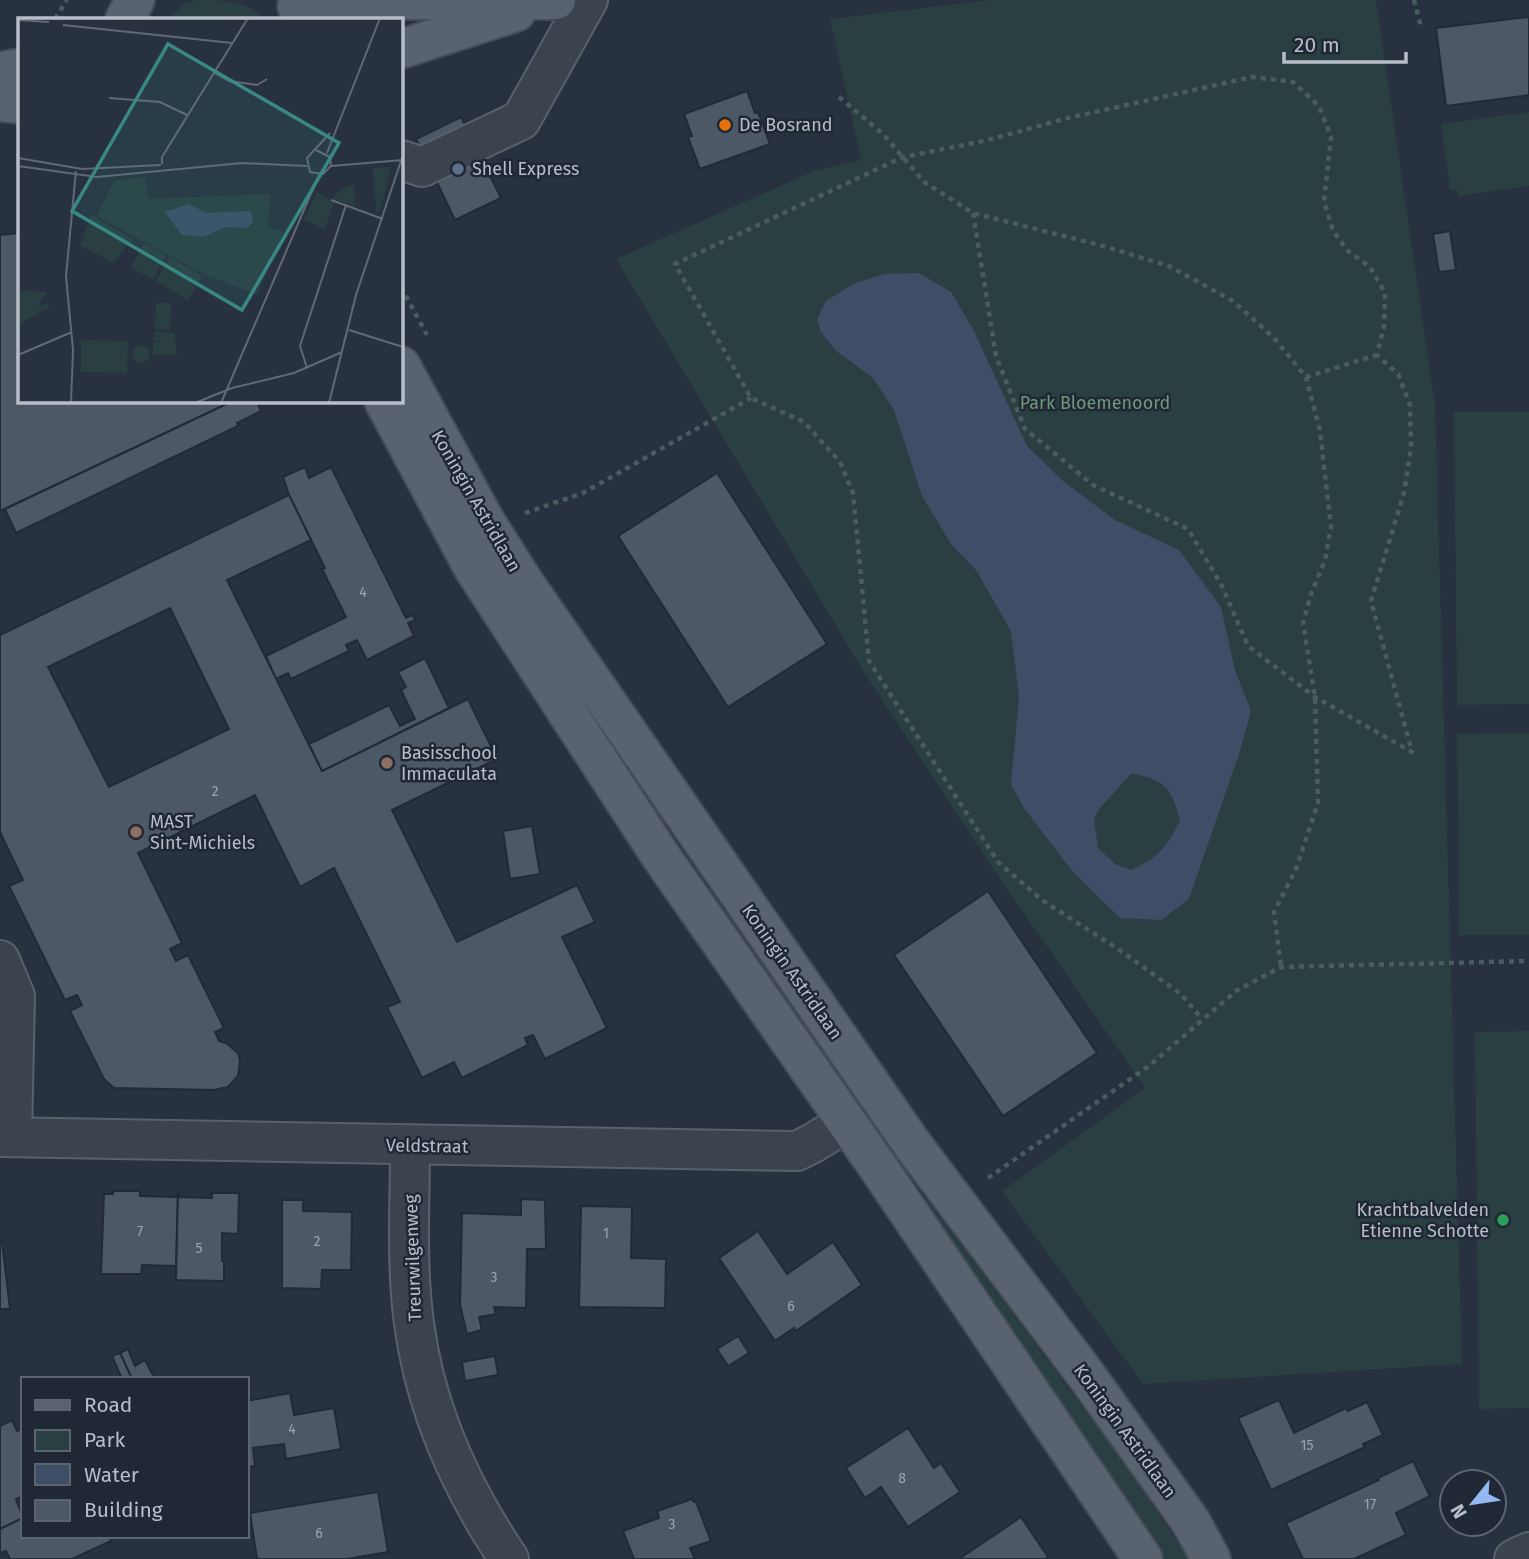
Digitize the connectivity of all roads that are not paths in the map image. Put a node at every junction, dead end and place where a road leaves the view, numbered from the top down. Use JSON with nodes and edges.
{"nodes":[{"id":1,"x":556,"y":0,"type":"edge"},
{"id":2,"x":588,"y":0,"type":"edge"},
{"id":3,"x":551,"y":1,"type":"edge"},
{"id":4,"x":296,"y":8,"type":"edge"},
{"id":5,"x":402,"y":49,"type":"edge"},
{"id":6,"x":18,"y":68,"type":"edge"},
{"id":7,"x":0,"y":72,"type":"edge"},
{"id":8,"x":0,"y":102,"type":"edge"},
{"id":9,"x":18,"y":103,"type":"edge"},
{"id":10,"x":411,"y":163,"type":"edge"},
{"id":11,"x":402,"y":368,"type":"edge"},
{"id":12,"x":385,"y":402,"type":"edge"},
{"id":13,"x":0,"y":960,"type":"edge"},
{"id":14,"x":846,"y":1122,"type":"junction"},
{"id":15,"x":6,"y":1137,"type":"edge"},
{"id":16,"x":410,"y":1146,"type":"junction"},
{"id":17,"x":1529,"y":1552,"type":"edge"},
{"id":18,"x":509,"y":1559,"type":"edge"},
{"id":19,"x":1143,"y":1559,"type":"edge"},
{"id":20,"x":1211,"y":1559,"type":"edge"},
{"id":21,"x":1514,"y":1559,"type":"edge"}],
"edges":[{"from":1,"to":3,"type":"main road"},
{"from":2,"to":10,"type":"street"},
{"from":3,"to":4,"type":"main road"},
{"from":3,"to":5,"type":"main road"},
{"from":6,"to":7,"type":"main road"},
{"from":8,"to":9,"type":"main road"},
{"from":11,"to":20,"type":"main road","name":"Koningin Astridlaan"},
{"from":12,"to":14,"type":"main road","name":"Koningin Astridlaan"},
{"from":13,"to":15,"type":"street"},
{"from":14,"to":16,"type":"street","name":"Veldstraat"},
{"from":14,"to":19,"type":"main road","name":"Koningin Astridlaan"},
{"from":15,"to":16,"type":"street","name":"Veldstraat"},
{"from":16,"to":18,"type":"street","name":"Treurwilgenweg"},
{"from":17,"to":21,"type":"street"}]}
